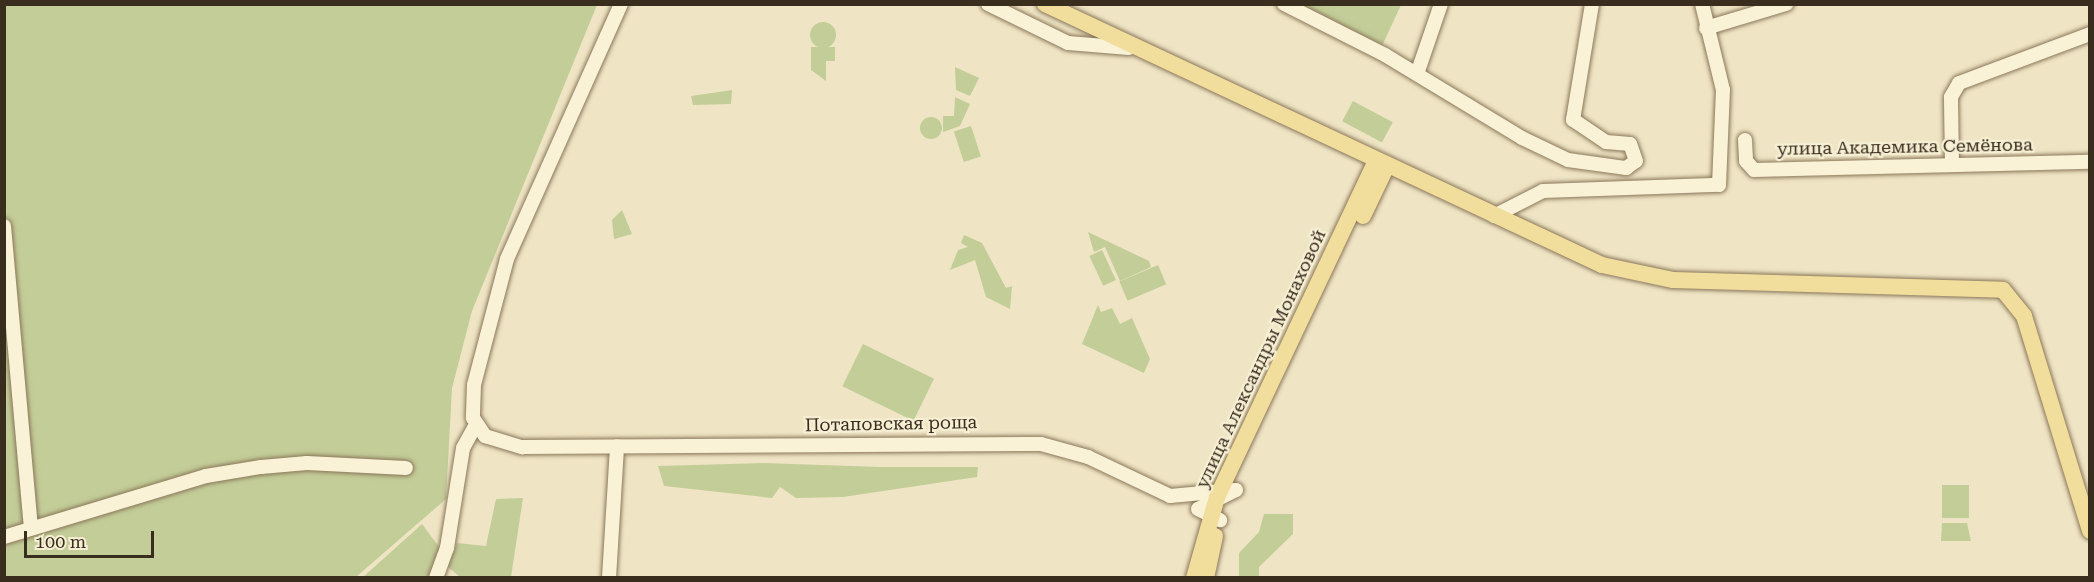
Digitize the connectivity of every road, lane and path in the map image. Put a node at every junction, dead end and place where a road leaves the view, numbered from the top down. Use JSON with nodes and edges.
{"nodes":[{"id":1,"x":621,"y":4,"type":"edge"},
{"id":2,"x":988,"y":4,"type":"edge"},
{"id":3,"x":1045,"y":4,"type":"edge"},
{"id":4,"x":1284,"y":4,"type":"edge"},
{"id":5,"x":1442,"y":4,"type":"edge"},
{"id":6,"x":1592,"y":4,"type":"edge"},
{"id":7,"x":1702,"y":4,"type":"edge"},
{"id":8,"x":1786,"y":4,"type":"edge"},
{"id":9,"x":1707,"y":34,"type":"junction"},
{"id":10,"x":2090,"y":34,"type":"edge"},
{"id":11,"x":1152,"y":54,"type":"junction"},
{"id":12,"x":1416,"y":74,"type":"junction"},
{"id":13,"x":1745,"y":140,"type":"dead end"},
{"id":14,"x":2090,"y":162,"type":"edge"},
{"id":15,"x":1382,"y":163,"type":"junction"},
{"id":16,"x":1952,"y":164,"type":"junction"},
{"id":17,"x":1494,"y":216,"type":"junction"},
{"id":18,"x":4,"y":226,"type":"edge"},
{"id":19,"x":476,"y":425,"type":"junction"},
{"id":20,"x":617,"y":446,"type":"junction"},
{"id":21,"x":406,"y":468,"type":"dead end"},
{"id":22,"x":1215,"y":518,"type":"junction"},
{"id":23,"x":32,"y":528,"type":"junction"},
{"id":24,"x":2090,"y":531,"type":"edge"},
{"id":25,"x":4,"y":537,"type":"edge"},
{"id":26,"x":436,"y":578,"type":"edge"},
{"id":27,"x":609,"y":578,"type":"edge"},
{"id":28,"x":1194,"y":578,"type":"edge"},
{"id":29,"x":1206,"y":578,"type":"edge"}],
"edges":[{"from":1,"to":19,"type":"street"},
{"from":2,"to":11,"type":"street"},
{"from":3,"to":11,"type":"main road"},
{"from":4,"to":12,"type":"street"},
{"from":5,"to":12,"type":"street"},
{"from":6,"to":12,"type":"street"},
{"from":7,"to":9,"type":"street"},
{"from":8,"to":9,"type":"street"},
{"from":9,"to":17,"type":"street"},
{"from":10,"to":16,"type":"street"},
{"from":11,"to":15,"type":"main road"},
{"from":13,"to":16,"type":"street","name":"улица Академика Семёнова"},
{"from":14,"to":16,"type":"street","name":"улица Академика Семёнова"},
{"from":15,"to":17,"type":"main road"},
{"from":15,"to":22,"type":"main road","name":"улица Александры Монаховой"},
{"from":17,"to":24,"type":"main road"},
{"from":18,"to":23,"type":"street"},
{"from":19,"to":20,"type":"street","name":"Потаповская роща"},
{"from":19,"to":26,"type":"street"},
{"from":20,"to":22,"type":"street","name":"Потаповская роща"},
{"from":20,"to":27,"type":"street"},
{"from":21,"to":23,"type":"street"},
{"from":22,"to":28,"type":"main road","name":"улица Александры Монаховой"},
{"from":22,"to":29,"type":"main road","name":"улица Александры Монаховой"},
{"from":23,"to":25,"type":"street"}]}
